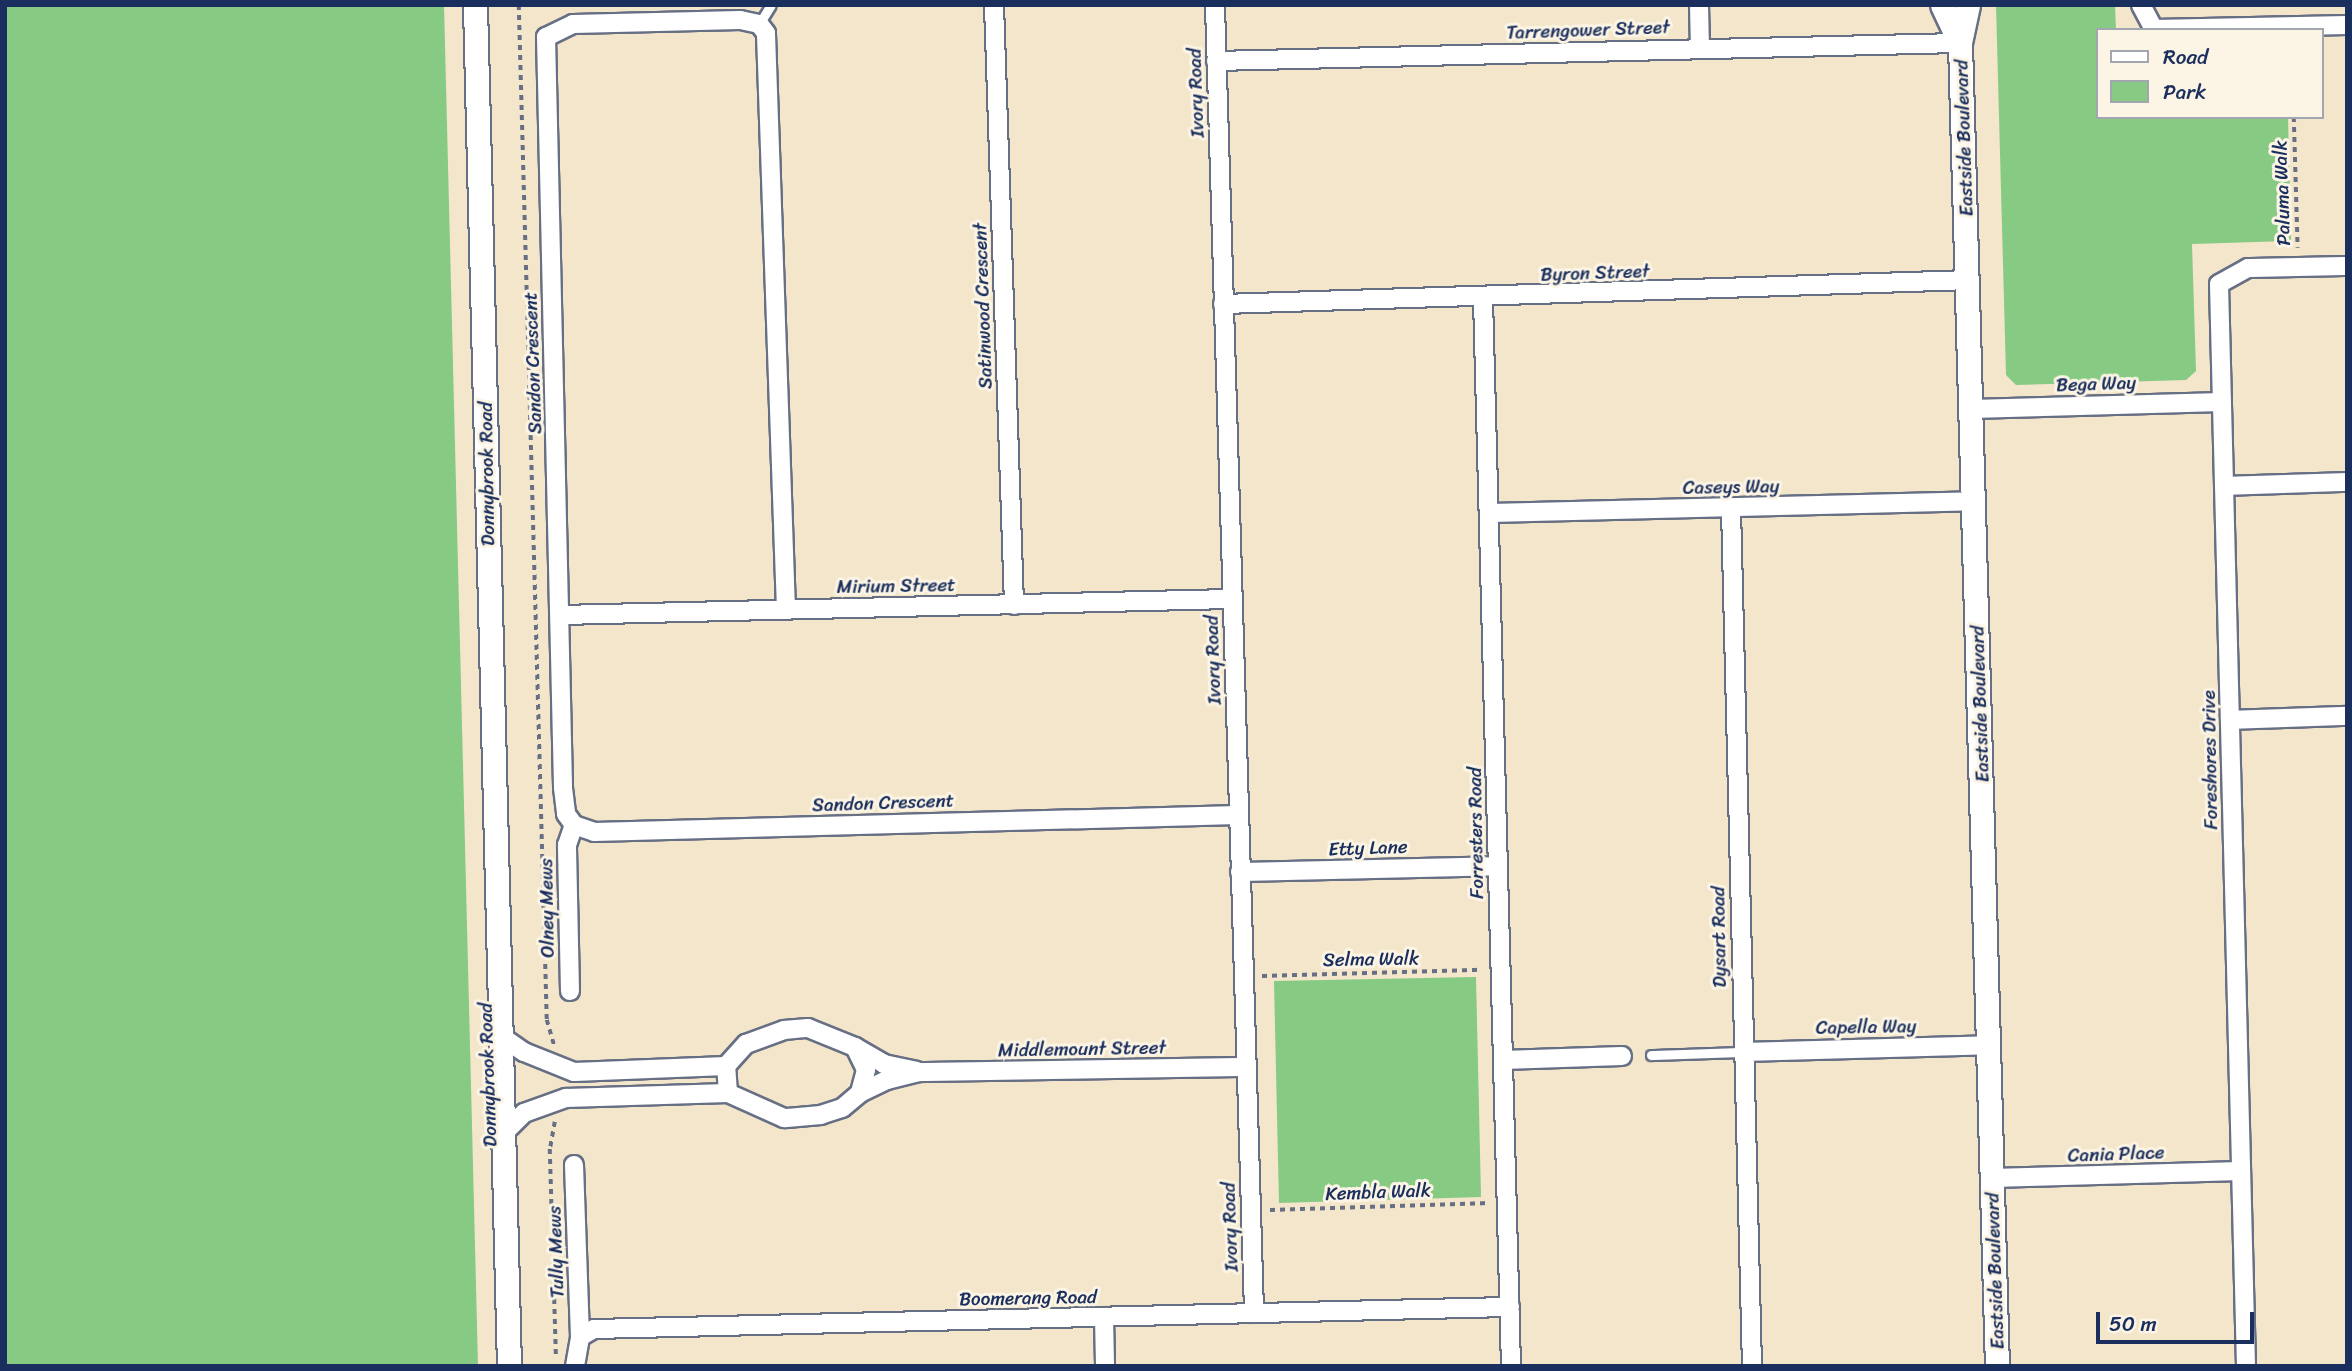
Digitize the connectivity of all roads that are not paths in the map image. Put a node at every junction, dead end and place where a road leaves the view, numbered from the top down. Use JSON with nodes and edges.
{"nodes":[{"id":1,"x":475,"y":5,"type":"edge"},
{"id":2,"x":771,"y":5,"type":"edge"},
{"id":3,"x":994,"y":5,"type":"edge"},
{"id":4,"x":1215,"y":5,"type":"edge"},
{"id":5,"x":1699,"y":5,"type":"edge"},
{"id":6,"x":1942,"y":5,"type":"edge"},
{"id":7,"x":1968,"y":5,"type":"edge"},
{"id":8,"x":2141,"y":5,"type":"edge"},
{"id":9,"x":759,"y":24,"type":"junction"},
{"id":10,"x":2347,"y":25,"type":"edge"},
{"id":11,"x":2153,"y":28,"type":"edge"},
{"id":12,"x":2202,"y":28,"type":"edge"},
{"id":13,"x":1961,"y":43,"type":"junction"},
{"id":14,"x":1700,"y":48,"type":"junction"},
{"id":15,"x":1216,"y":61,"type":"junction"},
{"id":16,"x":2347,"y":266,"type":"edge"},
{"id":17,"x":1969,"y":281,"type":"junction"},
{"id":18,"x":1483,"y":298,"type":"junction"},
{"id":19,"x":1223,"y":304,"type":"junction"},
{"id":20,"x":2222,"y":402,"type":"junction"},
{"id":21,"x":1972,"y":409,"type":"junction"},
{"id":22,"x":2347,"y":482,"type":"edge"},
{"id":23,"x":2224,"y":486,"type":"junction"},
{"id":24,"x":1975,"y":500,"type":"junction"},
{"id":25,"x":1731,"y":508,"type":"junction"},
{"id":26,"x":1489,"y":513,"type":"junction"},
{"id":27,"x":1232,"y":599,"type":"junction"},
{"id":28,"x":1014,"y":605,"type":"junction"},
{"id":29,"x":786,"y":610,"type":"junction"},
{"id":30,"x":561,"y":615,"type":"junction"},
{"id":31,"x":2347,"y":716,"type":"edge"},
{"id":32,"x":2230,"y":720,"type":"junction"},
{"id":33,"x":1238,"y":815,"type":"junction"},
{"id":34,"x":574,"y":825,"type":"junction"},
{"id":35,"x":1498,"y":866,"type":"junction"},
{"id":36,"x":1240,"y":872,"type":"junction"},
{"id":37,"x":499,"y":944,"type":"junction"},
{"id":38,"x":570,"y":991,"type":"dead end"},
{"id":39,"x":502,"y":1036,"type":"junction"},
{"id":40,"x":1989,"y":1045,"type":"junction"},
{"id":41,"x":855,"y":1047,"type":"junction"},
{"id":42,"x":1743,"y":1052,"type":"junction"},
{"id":43,"x":1651,"y":1055,"type":"dead end"},
{"id":44,"x":1622,"y":1056,"type":"dead end"},
{"id":45,"x":1503,"y":1060,"type":"junction"},
{"id":46,"x":726,"y":1066,"type":"junction"},
{"id":47,"x":1245,"y":1067,"type":"junction"},
{"id":48,"x":919,"y":1072,"type":"junction"},
{"id":49,"x":728,"y":1093,"type":"junction"},
{"id":50,"x":860,"y":1093,"type":"junction"},
{"id":51,"x":503,"y":1133,"type":"junction"},
{"id":52,"x":574,"y":1166,"type":"dead end"},
{"id":53,"x":2241,"y":1171,"type":"junction"},
{"id":54,"x":1992,"y":1178,"type":"junction"},
{"id":55,"x":505,"y":1207,"type":"junction"},
{"id":56,"x":1510,"y":1307,"type":"junction"},
{"id":57,"x":1254,"y":1313,"type":"junction"},
{"id":58,"x":1104,"y":1317,"type":"junction"},
{"id":59,"x":580,"y":1337,"type":"junction"},
{"id":60,"x":509,"y":1366,"type":"edge"},
{"id":61,"x":575,"y":1366,"type":"edge"},
{"id":62,"x":1105,"y":1366,"type":"edge"},
{"id":63,"x":1511,"y":1366,"type":"edge"},
{"id":64,"x":1752,"y":1366,"type":"edge"},
{"id":65,"x":1997,"y":1366,"type":"edge"},
{"id":66,"x":2246,"y":1366,"type":"edge"}],
"edges":[{"from":1,"to":37,"type":"main road","name":"Donnybrook Road"},
{"from":2,"to":9,"type":"lane"},
{"from":3,"to":28,"type":"street","name":"Satinwood Crescent"},
{"from":4,"to":15,"type":"street","name":"Ivory Road"},
{"from":5,"to":14,"type":"street"},
{"from":6,"to":13,"type":"main road","name":"Eastside Boulevard"},
{"from":7,"to":13,"type":"main road","name":"Eastside Boulevard"},
{"from":8,"to":11,"type":"street"},
{"from":9,"to":29,"type":"street"},
{"from":9,"to":30,"type":"street","name":"Sandon Crescent"},
{"from":10,"to":12,"type":"street"},
{"from":13,"to":14,"type":"street","name":"Tarrengower Street"},
{"from":13,"to":17,"type":"main road","name":"Eastside Boulevard"},
{"from":14,"to":15,"type":"street","name":"Tarrengower Street"},
{"from":15,"to":19,"type":"street","name":"Ivory Road"},
{"from":16,"to":20,"type":"street","name":"Foreshores Drive"},
{"from":17,"to":18,"type":"street","name":"Byron Street"},
{"from":17,"to":21,"type":"main road","name":"Eastside Boulevard"},
{"from":18,"to":19,"type":"street","name":"Byron Street"},
{"from":18,"to":26,"type":"street","name":"Forresters Road"},
{"from":19,"to":27,"type":"street","name":"Ivory Road"},
{"from":20,"to":21,"type":"street","name":"Bega Way"},
{"from":20,"to":23,"type":"street","name":"Foreshores Drive"},
{"from":21,"to":24,"type":"main road","name":"Eastside Boulevard"},
{"from":22,"to":23,"type":"street"},
{"from":23,"to":32,"type":"street","name":"Foreshores Drive"},
{"from":24,"to":25,"type":"street","name":"Caseys Way"},
{"from":24,"to":40,"type":"main road","name":"Eastside Boulevard"},
{"from":25,"to":26,"type":"street","name":"Caseys Way"},
{"from":25,"to":42,"type":"street","name":"Dysart Road"},
{"from":26,"to":35,"type":"street","name":"Forresters Road"},
{"from":27,"to":28,"type":"street","name":"Mirium Street"},
{"from":27,"to":33,"type":"street","name":"Ivory Road"},
{"from":28,"to":29,"type":"street","name":"Mirium Street"},
{"from":29,"to":30,"type":"street","name":"Mirium Street"},
{"from":30,"to":34,"type":"street","name":"Sandon Crescent"},
{"from":31,"to":32,"type":"street"},
{"from":32,"to":53,"type":"street","name":"Foreshores Drive"},
{"from":33,"to":34,"type":"street","name":"Sandon Crescent"},
{"from":33,"to":36,"type":"street","name":"Ivory Road"},
{"from":34,"to":38,"type":"street","name":"Olney Mews"},
{"from":35,"to":36,"type":"street","name":"Etty Lane"},
{"from":35,"to":45,"type":"street","name":"Forresters Road"},
{"from":36,"to":47,"type":"street","name":"Ivory Road"},
{"from":37,"to":39,"type":"main road","name":"Donnybrook Road"},
{"from":37,"to":55,"type":"main road","name":"Donnybrook Road"},
{"from":39,"to":46,"type":"street"},
{"from":39,"to":51,"type":"main road","name":"Donnybrook Road"},
{"from":40,"to":42,"type":"street","name":"Capella Way"},
{"from":40,"to":54,"type":"main road","name":"Eastside Boulevard"},
{"from":41,"to":46,"type":"street"},
{"from":41,"to":48,"type":"street","name":"Middlemount Street"},
{"from":41,"to":50,"type":"street"},
{"from":42,"to":43,"type":"lane"},
{"from":42,"to":64,"type":"street","name":"Dysart Road"},
{"from":44,"to":45,"type":"street"},
{"from":45,"to":56,"type":"street","name":"Forresters Road"},
{"from":46,"to":49,"type":"street"},
{"from":47,"to":48,"type":"street","name":"Middlemount Street"},
{"from":47,"to":57,"type":"street","name":"Ivory Road"},
{"from":48,"to":50,"type":"street","name":"Middlemount Street"},
{"from":49,"to":50,"type":"street"},
{"from":49,"to":51,"type":"street"},
{"from":51,"to":55,"type":"main road","name":"Donnybrook Road"},
{"from":52,"to":59,"type":"street","name":"Tully Mews"},
{"from":53,"to":54,"type":"street","name":"Cania Place"},
{"from":53,"to":66,"type":"street","name":"Foreshores Drive"},
{"from":54,"to":65,"type":"main road","name":"Eastside Boulevard"},
{"from":55,"to":60,"type":"main road","name":"Donnybrook Road"},
{"from":56,"to":57,"type":"street","name":"Boomerang Road"},
{"from":56,"to":63,"type":"street","name":"Forresters Road"},
{"from":57,"to":58,"type":"street","name":"Boomerang Road"},
{"from":58,"to":59,"type":"street","name":"Boomerang Road"},
{"from":58,"to":62,"type":"street"},
{"from":59,"to":61,"type":"street"}]}
